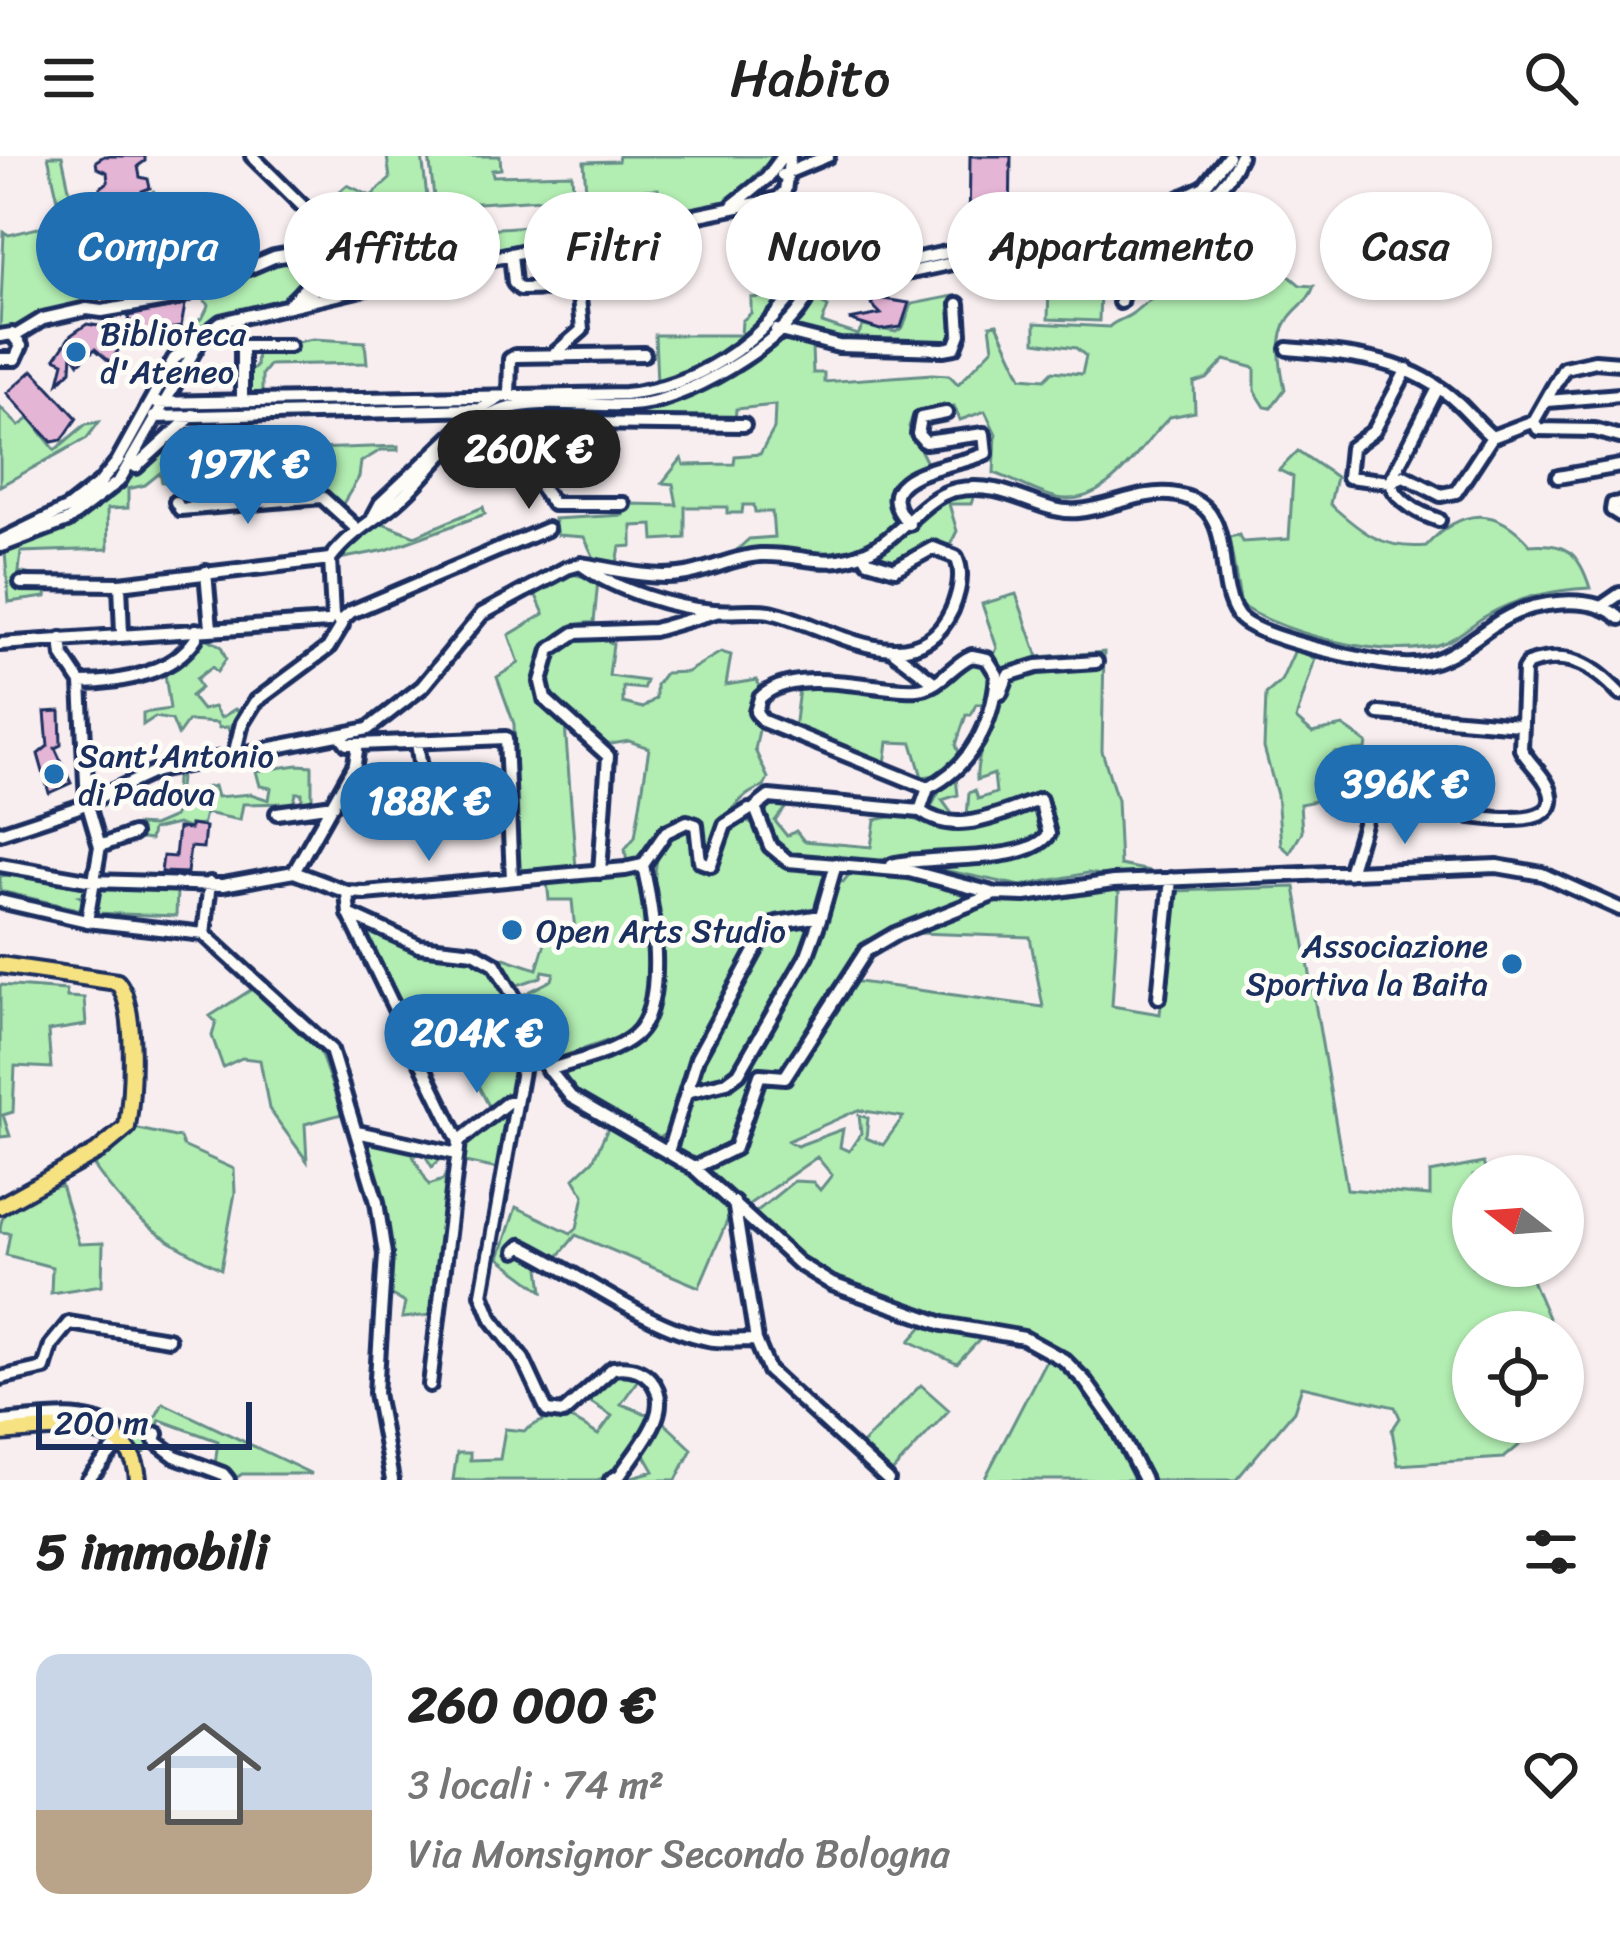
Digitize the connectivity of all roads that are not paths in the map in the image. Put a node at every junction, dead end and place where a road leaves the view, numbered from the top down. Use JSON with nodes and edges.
{"nodes":[{"id":1,"x":252,"y":156,"type":"edge"},
{"id":2,"x":787,"y":156,"type":"edge"},
{"id":3,"x":1228,"y":156,"type":"edge"},
{"id":4,"x":1240,"y":156,"type":"edge"},
{"id":5,"x":824,"y":158,"type":"edge"},
{"id":6,"x":776,"y":186,"type":"junction"},
{"id":7,"x":286,"y":192,"type":"edge"},
{"id":8,"x":764,"y":192,"type":"edge"},
{"id":9,"x":768,"y":192,"type":"edge"},
{"id":10,"x":778,"y":192,"type":"edge"},
{"id":11,"x":778,"y":192,"type":"edge"},
{"id":12,"x":1199,"y":192,"type":"edge"},
{"id":13,"x":1217,"y":192,"type":"edge"},
{"id":14,"x":726,"y":210,"type":"edge"},
{"id":15,"x":511,"y":254,"type":"junction"},
{"id":16,"x":284,"y":255,"type":"edge"},
{"id":17,"x":500,"y":256,"type":"edge"},
{"id":18,"x":293,"y":300,"type":"edge"},
{"id":19,"x":311,"y":300,"type":"edge"},
{"id":20,"x":795,"y":300,"type":"edge"},
{"id":21,"x":303,"y":302,"type":"joint"},
{"id":22,"x":958,"y":304,"type":"dead end"},
{"id":23,"x":287,"y":306,"type":"junction"},
{"id":24,"x":788,"y":310,"type":"junction"},
{"id":25,"x":37,"y":323,"type":"junction"},
{"id":26,"x":215,"y":326,"type":"junction"},
{"id":27,"x":776,"y":330,"type":"junction"},
{"id":28,"x":0,"y":336,"type":"edge"},
{"id":29,"x":15,"y":336,"type":"junction"},
{"id":30,"x":289,"y":346,"type":"dead end"},
{"id":31,"x":1288,"y":349,"type":"dead end"},
{"id":32,"x":18,"y":354,"type":"junction"},
{"id":33,"x":644,"y":354,"type":"dead end"},
{"id":34,"x":552,"y":356,"type":"junction"},
{"id":35,"x":739,"y":356,"type":"junction"},
{"id":36,"x":0,"y":358,"type":"edge"},
{"id":37,"x":1620,"y":363,"type":"edge"},
{"id":38,"x":1407,"y":369,"type":"junction"},
{"id":39,"x":0,"y":374,"type":"edge"},
{"id":40,"x":176,"y":379,"type":"junction"},
{"id":41,"x":1437,"y":390,"type":"junction"},
{"id":42,"x":1620,"y":395,"type":"edge"},
{"id":43,"x":509,"y":396,"type":"junction"},
{"id":44,"x":625,"y":400,"type":"junction"},
{"id":45,"x":242,"y":401,"type":"junction"},
{"id":46,"x":1548,"y":401,"type":"junction"},
{"id":47,"x":361,"y":405,"type":"junction"},
{"id":48,"x":260,"y":407,"type":"junction"},
{"id":49,"x":193,"y":409,"type":"junction"},
{"id":50,"x":156,"y":410,"type":"junction"},
{"id":51,"x":946,"y":413,"type":"dead end"},
{"id":52,"x":488,"y":416,"type":"junction"},
{"id":53,"x":1534,"y":421,"type":"junction"},
{"id":54,"x":744,"y":424,"type":"dead end"},
{"id":55,"x":1492,"y":436,"type":"junction"},
{"id":56,"x":1620,"y":437,"type":"edge"},
{"id":57,"x":1620,"y":466,"type":"edge"},
{"id":58,"x":1558,"y":477,"type":"dead end"},
{"id":59,"x":119,"y":481,"type":"junction"},
{"id":60,"x":1390,"y":482,"type":"junction"},
{"id":61,"x":176,"y":502,"type":"dead end"},
{"id":62,"x":1620,"y":502,"type":"edge"},
{"id":63,"x":623,"y":504,"type":"dead end"},
{"id":64,"x":1620,"y":515,"type":"edge"},
{"id":65,"x":1439,"y":520,"type":"dead end"},
{"id":66,"x":909,"y":524,"type":"junction"},
{"id":67,"x":357,"y":529,"type":"junction"},
{"id":68,"x":548,"y":530,"type":"dead end"},
{"id":69,"x":0,"y":544,"type":"edge"},
{"id":70,"x":863,"y":553,"type":"junction"},
{"id":71,"x":330,"y":559,"type":"junction"},
{"id":72,"x":581,"y":564,"type":"junction"},
{"id":73,"x":206,"y":572,"type":"junction"},
{"id":74,"x":21,"y":583,"type":"dead end"},
{"id":75,"x":120,"y":584,"type":"junction"},
{"id":76,"x":1620,"y":594,"type":"edge"},
{"id":77,"x":1604,"y":604,"type":"junction"},
{"id":78,"x":716,"y":611,"type":"junction"},
{"id":79,"x":1620,"y":617,"type":"edge"},
{"id":80,"x":334,"y":622,"type":"junction"},
{"id":81,"x":211,"y":628,"type":"junction"},
{"id":82,"x":196,"y":629,"type":"junction"},
{"id":83,"x":122,"y":634,"type":"junction"},
{"id":84,"x":61,"y":639,"type":"junction"},
{"id":85,"x":0,"y":644,"type":"edge"},
{"id":86,"x":892,"y":650,"type":"junction"},
{"id":87,"x":1096,"y":662,"type":"dead end"},
{"id":88,"x":81,"y":683,"type":"junction"},
{"id":89,"x":935,"y":683,"type":"junction"},
{"id":90,"x":1618,"y":688,"type":"edge"},
{"id":91,"x":991,"y":703,"type":"junction"},
{"id":92,"x":1379,"y":712,"type":"dead end"},
{"id":93,"x":1519,"y":725,"type":"junction"},
{"id":94,"x":341,"y":736,"type":"junction"},
{"id":95,"x":417,"y":742,"type":"junction"},
{"id":96,"x":358,"y":745,"type":"junction"},
{"id":97,"x":234,"y":754,"type":"junction"},
{"id":98,"x":928,"y":788,"type":"junction"},
{"id":99,"x":508,"y":799,"type":"junction"},
{"id":100,"x":87,"y":802,"type":"junction"},
{"id":101,"x":400,"y":802,"type":"dead end"},
{"id":102,"x":333,"y":806,"type":"junction"},
{"id":103,"x":440,"y":808,"type":"dead end"},
{"id":104,"x":754,"y":811,"type":"junction"},
{"id":105,"x":920,"y":811,"type":"junction"},
{"id":106,"x":277,"y":813,"type":"dead end"},
{"id":107,"x":0,"y":833,"type":"edge"},
{"id":108,"x":133,"y":834,"type":"dead end"},
{"id":109,"x":100,"y":846,"type":"junction"},
{"id":110,"x":836,"y":864,"type":"junction"},
{"id":111,"x":0,"y":865,"type":"edge"},
{"id":112,"x":643,"y":865,"type":"junction"},
{"id":113,"x":884,"y":868,"type":"junction"},
{"id":114,"x":294,"y":872,"type":"junction"},
{"id":115,"x":600,"y":872,"type":"junction"},
{"id":116,"x":1349,"y":873,"type":"junction"},
{"id":117,"x":512,"y":879,"type":"junction"},
{"id":118,"x":1171,"y":879,"type":"junction"},
{"id":119,"x":94,"y":881,"type":"junction"},
{"id":120,"x":210,"y":883,"type":"junction"},
{"id":121,"x":347,"y":892,"type":"junction"},
{"id":122,"x":996,"y":894,"type":"junction"},
{"id":123,"x":0,"y":902,"type":"edge"},
{"id":124,"x":1620,"y":909,"type":"edge"},
{"id":125,"x":349,"y":914,"type":"junction"},
{"id":126,"x":821,"y":916,"type":"junction"},
{"id":127,"x":87,"y":921,"type":"junction"},
{"id":128,"x":204,"y":934,"type":"junction"},
{"id":129,"x":0,"y":965,"type":"edge"},
{"id":130,"x":1159,"y":997,"type":"dead end"},
{"id":131,"x":534,"y":1046,"type":"junction"},
{"id":132,"x":548,"y":1070,"type":"junction"},
{"id":133,"x":687,"y":1092,"type":"junction"},
{"id":134,"x":516,"y":1102,"type":"junction"},
{"id":135,"x":357,"y":1132,"type":"junction"},
{"id":136,"x":458,"y":1148,"type":"junction"},
{"id":137,"x":668,"y":1152,"type":"junction"},
{"id":138,"x":694,"y":1168,"type":"junction"},
{"id":139,"x":734,"y":1202,"type":"junction"},
{"id":140,"x":0,"y":1206,"type":"edge"},
{"id":141,"x":516,"y":1251,"type":"dead end"},
{"id":142,"x":168,"y":1339,"type":"dead end"},
{"id":143,"x":756,"y":1340,"type":"junction"},
{"id":144,"x":0,"y":1378,"type":"edge"},
{"id":145,"x":430,"y":1385,"type":"dead end"},
{"id":146,"x":0,"y":1422,"type":"edge"},
{"id":147,"x":0,"y":1433,"type":"edge"},
{"id":148,"x":157,"y":1434,"type":"dead end"},
{"id":149,"x":118,"y":1443,"type":"junction"},
{"id":150,"x":210,"y":1468,"type":"junction"},
{"id":151,"x":88,"y":1480,"type":"edge"},
{"id":152,"x":138,"y":1480,"type":"edge"},
{"id":153,"x":199,"y":1480,"type":"edge"},
{"id":154,"x":228,"y":1480,"type":"edge"},
{"id":155,"x":392,"y":1480,"type":"edge"},
{"id":156,"x":611,"y":1480,"type":"edge"},
{"id":157,"x":888,"y":1480,"type":"edge"},
{"id":158,"x":1144,"y":1480,"type":"edge"}],
"edges":[{"from":1,"to":7,"type":"street"},
{"from":2,"to":6,"type":"street"},
{"from":3,"to":12,"type":"street"},
{"from":4,"to":13,"type":"street"},
{"from":5,"to":6,"type":"street"},
{"from":6,"to":8,"type":"street"},
{"from":6,"to":9,"type":"street"},
{"from":6,"to":10,"type":"street"},
{"from":6,"to":11,"type":"street"},
{"from":14,"to":15,"type":"street"},
{"from":15,"to":17,"type":"street"},
{"from":15,"to":34,"type":"street"},
{"from":16,"to":25,"type":"street"},
{"from":18,"to":23,"type":"street"},
{"from":19,"to":21,"type":"street"},
{"from":20,"to":24,"type":"street"},
{"from":21,"to":23,"type":"street"},
{"from":22,"to":27,"type":"street"},
{"from":23,"to":26,"type":"street"},
{"from":24,"to":27,"type":"street"},
{"from":24,"to":35,"type":"street"},
{"from":25,"to":29,"type":"street"},
{"from":25,"to":32,"type":"street"},
{"from":26,"to":40,"type":"street"},
{"from":26,"to":50,"type":"street"},
{"from":27,"to":35,"type":"street"},
{"from":28,"to":29,"type":"street"},
{"from":29,"to":32,"type":"street"},
{"from":30,"to":45,"type":"street"},
{"from":31,"to":38,"type":"street"},
{"from":32,"to":36,"type":"street"},
{"from":32,"to":39,"type":"street"},
{"from":33,"to":34,"type":"street"},
{"from":34,"to":43,"type":"street"},
{"from":35,"to":44,"type":"street"},
{"from":37,"to":46,"type":"street"},
{"from":38,"to":41,"type":"street"},
{"from":38,"to":60,"type":"street"},
{"from":40,"to":49,"type":"street"},
{"from":40,"to":50,"type":"street"},
{"from":41,"to":55,"type":"street"},
{"from":41,"to":60,"type":"street"},
{"from":42,"to":46,"type":"street"},
{"from":43,"to":44,"type":"street"},
{"from":43,"to":47,"type":"street"},
{"from":43,"to":52,"type":"street"},
{"from":44,"to":52,"type":"street"},
{"from":45,"to":48,"type":"street"},
{"from":45,"to":49,"type":"street"},
{"from":46,"to":53,"type":"street"},
{"from":47,"to":48,"type":"street"},
{"from":47,"to":52,"type":"street"},
{"from":48,"to":49,"type":"street"},
{"from":49,"to":50,"type":"street"},
{"from":49,"to":59,"type":"street"},
{"from":50,"to":59,"type":"street"},
{"from":50,"to":69,"type":"street"},
{"from":51,"to":66,"type":"street"},
{"from":52,"to":54,"type":"street"},
{"from":52,"to":63,"type":"street"},
{"from":52,"to":67,"type":"street"},
{"from":53,"to":55,"type":"street"},
{"from":53,"to":56,"type":"street"},
{"from":55,"to":60,"type":"street"},
{"from":57,"to":58,"type":"street"},
{"from":59,"to":69,"type":"street"},
{"from":60,"to":65,"type":"street"},
{"from":61,"to":67,"type":"street"},
{"from":62,"to":64,"type":"street"},
{"from":66,"to":70,"type":"street"},
{"from":66,"to":77,"type":"street"},
{"from":67,"to":71,"type":"street"},
{"from":68,"to":80,"type":"street"},
{"from":70,"to":72,"type":"street"},
{"from":70,"to":86,"type":"street"},
{"from":71,"to":73,"type":"street"},
{"from":71,"to":80,"type":"street"},
{"from":72,"to":78,"type":"street"},
{"from":72,"to":94,"type":"street"},
{"from":73,"to":75,"type":"street"},
{"from":73,"to":81,"type":"street"},
{"from":74,"to":75,"type":"street"},
{"from":75,"to":83,"type":"street"},
{"from":76,"to":77,"type":"street"},
{"from":77,"to":79,"type":"street"},
{"from":78,"to":86,"type":"street"},
{"from":78,"to":115,"type":"street"},
{"from":80,"to":81,"type":"street"},
{"from":80,"to":97,"type":"street"},
{"from":81,"to":82,"type":"street"},
{"from":82,"to":83,"type":"street"},
{"from":82,"to":88,"type":"street"},
{"from":83,"to":84,"type":"street"},
{"from":84,"to":85,"type":"street"},
{"from":84,"to":88,"type":"street"},
{"from":86,"to":89,"type":"street"},
{"from":87,"to":91,"type":"street"},
{"from":88,"to":100,"type":"street"},
{"from":89,"to":91,"type":"street"},
{"from":89,"to":98,"type":"street"},
{"from":90,"to":93,"type":"street"},
{"from":91,"to":98,"type":"street"},
{"from":92,"to":93,"type":"street"},
{"from":93,"to":116,"type":"street"},
{"from":94,"to":96,"type":"street"},
{"from":94,"to":97,"type":"street"},
{"from":95,"to":96,"type":"street"},
{"from":95,"to":99,"type":"street"},
{"from":95,"to":101,"type":"street"},
{"from":96,"to":102,"type":"street"},
{"from":97,"to":100,"type":"street"},
{"from":98,"to":105,"type":"street"},
{"from":99,"to":103,"type":"street"},
{"from":99,"to":117,"type":"street"},
{"from":100,"to":107,"type":"street"},
{"from":100,"to":109,"type":"street"},
{"from":102,"to":106,"type":"street"},
{"from":102,"to":114,"type":"street"},
{"from":104,"to":105,"type":"street"},
{"from":104,"to":110,"type":"street"},
{"from":104,"to":112,"type":"street"},
{"from":105,"to":113,"type":"street"},
{"from":108,"to":109,"type":"street"},
{"from":109,"to":119,"type":"street"},
{"from":110,"to":113,"type":"street"},
{"from":110,"to":126,"type":"street"},
{"from":111,"to":119,"type":"street"},
{"from":112,"to":115,"type":"street"},
{"from":112,"to":132,"type":"street"},
{"from":113,"to":122,"type":"street"},
{"from":114,"to":120,"type":"street"},
{"from":114,"to":121,"type":"street"},
{"from":115,"to":117,"type":"street"},
{"from":116,"to":118,"type":"street"},
{"from":116,"to":124,"type":"street"},
{"from":117,"to":121,"type":"street"},
{"from":118,"to":122,"type":"street"},
{"from":118,"to":130,"type":"street"},
{"from":119,"to":120,"type":"street"},
{"from":119,"to":127,"type":"street"},
{"from":120,"to":128,"type":"street"},
{"from":121,"to":125,"type":"street"},
{"from":122,"to":138,"type":"street"},
{"from":123,"to":127,"type":"street"},
{"from":125,"to":131,"type":"street"},
{"from":125,"to":136,"type":"street"},
{"from":126,"to":133,"type":"street"},
{"from":126,"to":133,"type":"street"},
{"from":127,"to":128,"type":"street"},
{"from":128,"to":135,"type":"street"},
{"from":129,"to":140,"type":"main road"},
{"from":131,"to":132,"type":"street"},
{"from":131,"to":134,"type":"street"},
{"from":132,"to":137,"type":"street"},
{"from":133,"to":137,"type":"street"},
{"from":134,"to":136,"type":"street"},
{"from":134,"to":156,"type":"street"},
{"from":135,"to":136,"type":"street"},
{"from":135,"to":155,"type":"street"},
{"from":136,"to":145,"type":"street"},
{"from":137,"to":138,"type":"street"},
{"from":138,"to":139,"type":"street"},
{"from":139,"to":143,"type":"street"},
{"from":139,"to":158,"type":"street"},
{"from":141,"to":143,"type":"street"},
{"from":142,"to":144,"type":"street"},
{"from":143,"to":157,"type":"street"},
{"from":146,"to":149,"type":"street"},
{"from":147,"to":149,"type":"main road"},
{"from":148,"to":150,"type":"street"},
{"from":149,"to":151,"type":"street"},
{"from":149,"to":152,"type":"main road"},
{"from":150,"to":153,"type":"street"},
{"from":150,"to":154,"type":"street"}]}
